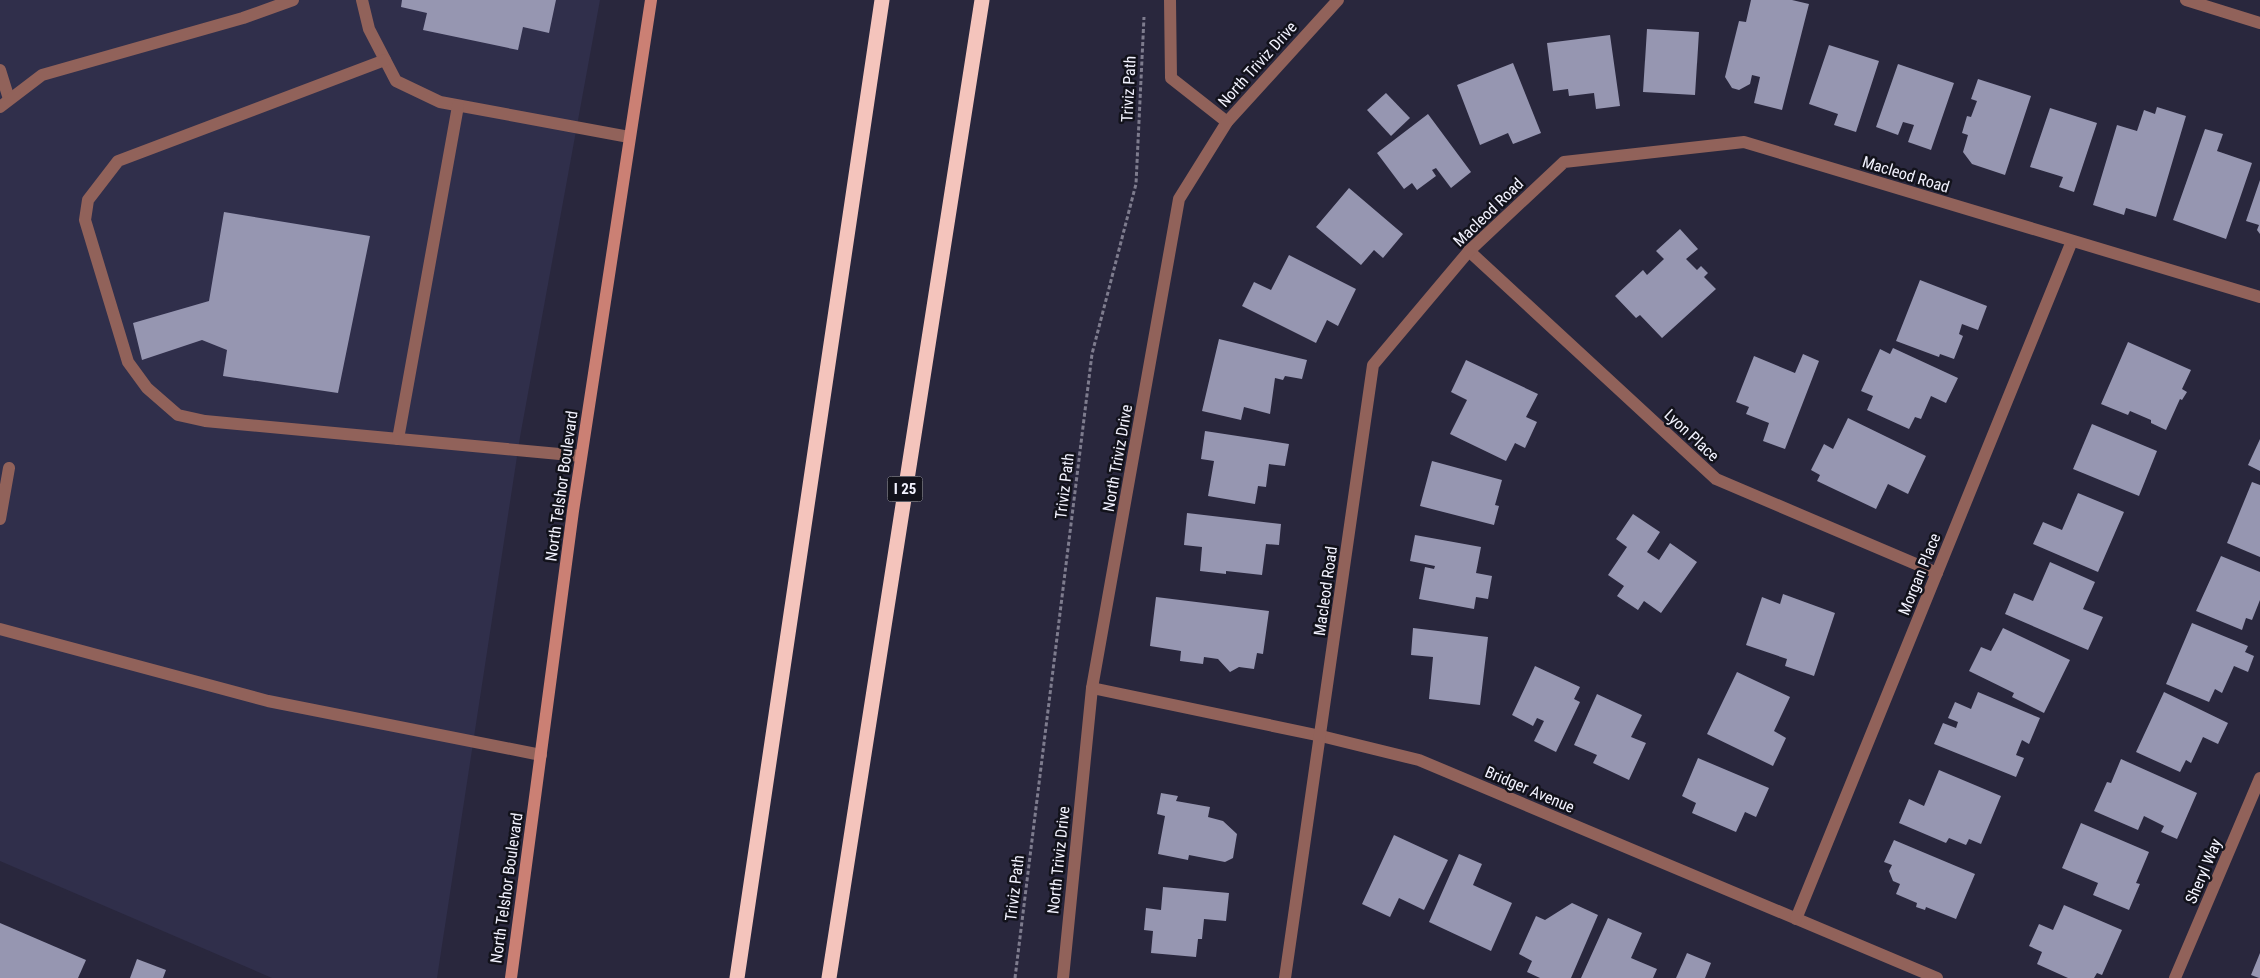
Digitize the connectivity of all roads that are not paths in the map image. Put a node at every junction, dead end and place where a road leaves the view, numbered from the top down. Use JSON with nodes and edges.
{"nodes":[{"id":1,"x":293,"y":0,"type":"edge"},
{"id":2,"x":362,"y":0,"type":"edge"},
{"id":3,"x":651,"y":0,"type":"edge"},
{"id":4,"x":882,"y":0,"type":"edge"},
{"id":5,"x":982,"y":0,"type":"edge"},
{"id":6,"x":1170,"y":0,"type":"edge"},
{"id":7,"x":1338,"y":0,"type":"edge"},
{"id":8,"x":2186,"y":0,"type":"edge"},
{"id":9,"x":2260,"y":23,"type":"edge"},
{"id":10,"x":385,"y":60,"type":"junction"},
{"id":11,"x":0,"y":70,"type":"edge"},
{"id":12,"x":5,"y":103,"type":"edge"},
{"id":13,"x":458,"y":106,"type":"junction"},
{"id":14,"x":1227,"y":122,"type":"junction"},
{"id":15,"x":629,"y":137,"type":"junction"},
{"id":16,"x":2072,"y":241,"type":"junction"},
{"id":17,"x":1469,"y":251,"type":"junction"},
{"id":18,"x":2260,"y":297,"type":"edge"},
{"id":19,"x":398,"y":439,"type":"junction"},
{"id":20,"x":581,"y":456,"type":"junction"},
{"id":21,"x":9,"y":468,"type":"dead end"},
{"id":22,"x":0,"y":519,"type":"edge"},
{"id":23,"x":1937,"y":573,"type":"junction"},
{"id":24,"x":0,"y":629,"type":"edge"},
{"id":25,"x":1092,"y":688,"type":"junction"},
{"id":26,"x":1321,"y":736,"type":"junction"},
{"id":27,"x":541,"y":755,"type":"junction"},
{"id":28,"x":2260,"y":778,"type":"edge"},
{"id":29,"x":1796,"y":919,"type":"junction"},
{"id":30,"x":511,"y":978,"type":"edge"},
{"id":31,"x":737,"y":978,"type":"edge"},
{"id":32,"x":829,"y":978,"type":"edge"},
{"id":33,"x":1063,"y":978,"type":"edge"},
{"id":34,"x":1285,"y":978,"type":"edge"},
{"id":35,"x":1937,"y":978,"type":"edge"},
{"id":36,"x":2175,"y":978,"type":"edge"}],
"edges":[{"from":1,"to":12,"type":"street"},
{"from":2,"to":10,"type":"street"},
{"from":3,"to":15,"type":"main road","name":"North Telshor Boulevard"},
{"from":4,"to":31,"type":"highway"},
{"from":5,"to":32,"type":"highway","number":"I 25"},
{"from":6,"to":14,"type":"street"},
{"from":7,"to":14,"type":"street","name":"North Triviz Drive"},
{"from":8,"to":9,"type":"street"},
{"from":10,"to":13,"type":"street"},
{"from":10,"to":19,"type":"street"},
{"from":11,"to":12,"type":"street"},
{"from":13,"to":15,"type":"street"},
{"from":13,"to":19,"type":"street"},
{"from":14,"to":25,"type":"street","name":"North Triviz Drive"},
{"from":15,"to":20,"type":"main road","name":"North Telshor Boulevard"},
{"from":16,"to":17,"type":"street","name":"Macleod Road"},
{"from":16,"to":18,"type":"street","name":"Macleod Road"},
{"from":16,"to":23,"type":"street","name":"Morgan Place"},
{"from":17,"to":23,"type":"street","name":"Lyon Place"},
{"from":17,"to":26,"type":"street","name":"Macleod Road"},
{"from":19,"to":20,"type":"street"},
{"from":20,"to":27,"type":"main road","name":"North Telshor Boulevard"},
{"from":21,"to":22,"type":"street"},
{"from":23,"to":29,"type":"street","name":"Morgan Place"},
{"from":24,"to":27,"type":"street"},
{"from":25,"to":26,"type":"street","name":"Bridger Avenue"},
{"from":25,"to":33,"type":"street","name":"North Triviz Drive"},
{"from":26,"to":29,"type":"street","name":"Bridger Avenue"},
{"from":26,"to":34,"type":"street","name":"Macleod Road"},
{"from":27,"to":30,"type":"main road","name":"North Telshor Boulevard"},
{"from":28,"to":36,"type":"street","name":"Sheryl Way"},
{"from":29,"to":35,"type":"street","name":"Bridger Avenue"}]}
